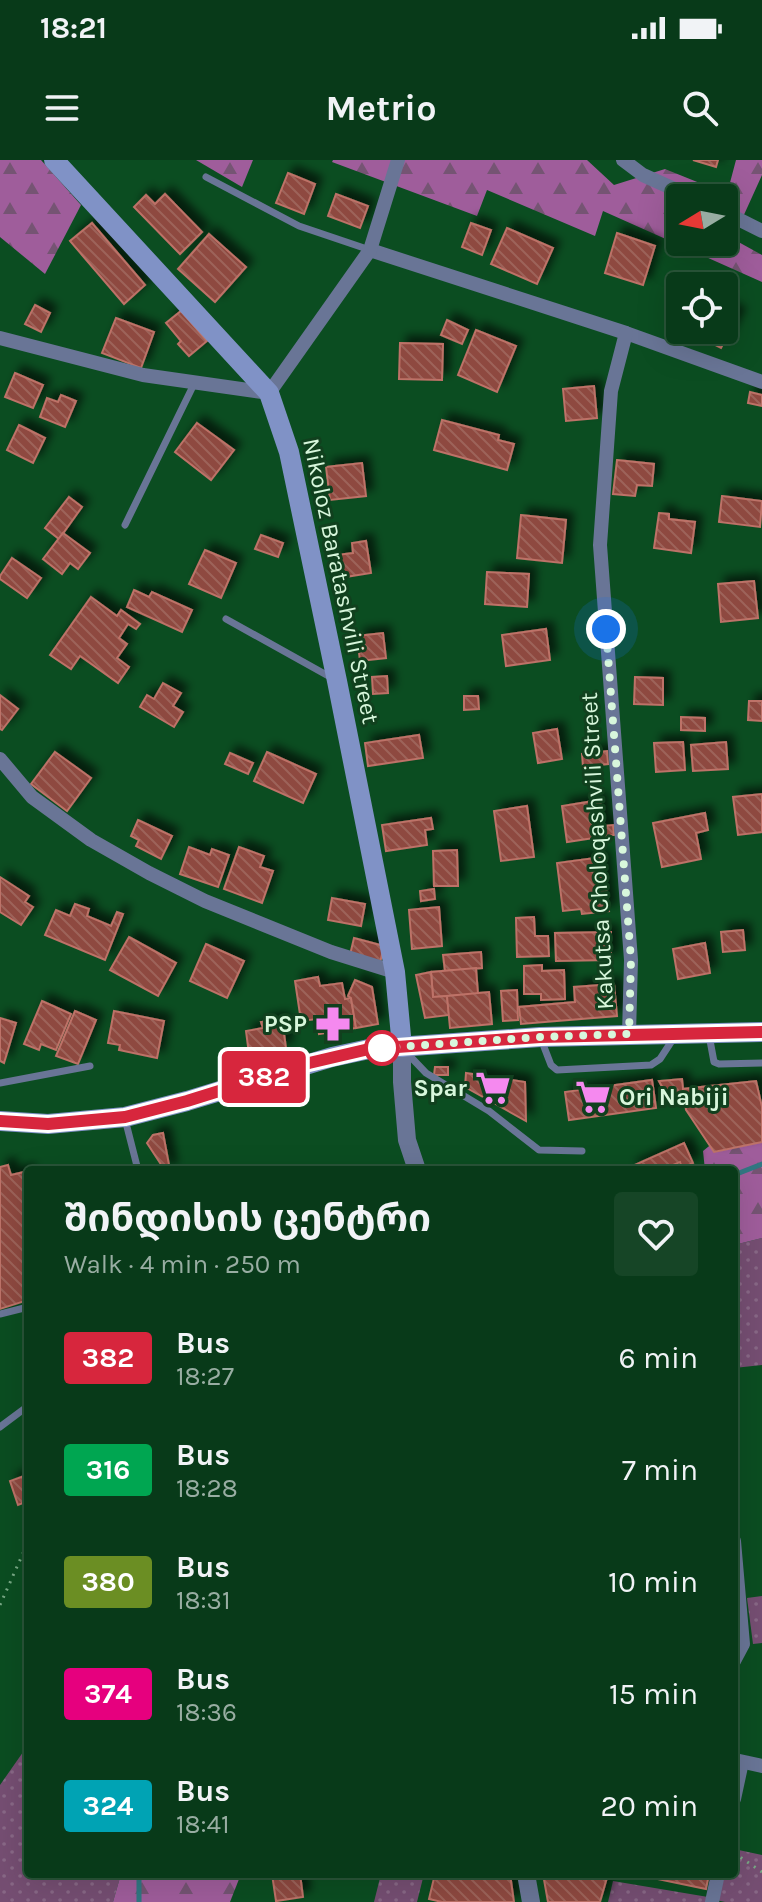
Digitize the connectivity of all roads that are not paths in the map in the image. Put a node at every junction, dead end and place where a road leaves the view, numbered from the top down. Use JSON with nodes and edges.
{"nodes":[{"id":1,"x":54,"y":160,"type":"edge"},
{"id":2,"x":398,"y":160,"type":"edge"},
{"id":3,"x":623,"y":160,"type":"edge"},
{"id":4,"x":206,"y":177,"type":"dead end"},
{"id":5,"x":666,"y":185,"type":"edge"},
{"id":6,"x":738,"y":219,"type":"edge"},
{"id":7,"x":762,"y":231,"type":"edge"},
{"id":8,"x":370,"y":250,"type":"junction"},
{"id":9,"x":626,"y":333,"type":"junction"},
{"id":10,"x":0,"y":338,"type":"edge"},
{"id":11,"x":195,"y":382,"type":"junction"},
{"id":12,"x":762,"y":382,"type":"edge"},
{"id":13,"x":269,"y":393,"type":"junction"},
{"id":14,"x":125,"y":525,"type":"dead end"},
{"id":15,"x":226,"y":619,"type":"dead end"},
{"id":16,"x":337,"y":681,"type":"junction"},
{"id":17,"x":0,"y":759,"type":"edge"},
{"id":18,"x":395,"y":972,"type":"junction"},
{"id":19,"x":762,"y":1032,"type":"edge"},
{"id":20,"x":677,"y":1033,"type":"junction"},
{"id":21,"x":709,"y":1033,"type":"junction"},
{"id":22,"x":629,"y":1034,"type":"junction"},
{"id":23,"x":540,"y":1037,"type":"junction"},
{"id":24,"x":402,"y":1047,"type":"junction"},
{"id":25,"x":762,"y":1063,"type":"edge"},
{"id":26,"x":90,"y":1066,"type":"dead end"},
{"id":27,"x":0,"y":1083,"type":"edge"},
{"id":28,"x":125,"y":1117,"type":"junction"},
{"id":29,"x":0,"y":1121,"type":"edge"},
{"id":30,"x":582,"y":1151,"type":"dead end"},
{"id":31,"x":137,"y":1166,"type":"edge"},
{"id":32,"x":416,"y":1166,"type":"edge"},
{"id":33,"x":24,"y":1308,"type":"edge"},
{"id":34,"x":0,"y":1314,"type":"edge"},
{"id":35,"x":24,"y":1409,"type":"edge"},
{"id":36,"x":0,"y":1427,"type":"edge"},
{"id":37,"x":738,"y":1587,"type":"edge"},
{"id":38,"x":738,"y":1653,"type":"edge"},
{"id":39,"x":738,"y":1761,"type":"edge"},
{"id":40,"x":762,"y":1766,"type":"edge"},
{"id":41,"x":527,"y":1878,"type":"edge"},
{"id":42,"x":717,"y":1878,"type":"edge"},
{"id":43,"x":531,"y":1902,"type":"edge"},
{"id":44,"x":712,"y":1902,"type":"edge"}],
"edges":[{"from":1,"to":13,"type":"main road"},
{"from":2,"to":8,"type":"street"},
{"from":3,"to":5,"type":"street"},
{"from":4,"to":8,"type":"lane"},
{"from":6,"to":7,"type":"street"},
{"from":8,"to":9,"type":"street"},
{"from":8,"to":13,"type":"street"},
{"from":9,"to":12,"type":"street"},
{"from":9,"to":22,"type":"street","name":"Kakutsa Choloqashvili Street"},
{"from":10,"to":11,"type":"street"},
{"from":11,"to":13,"type":"street"},
{"from":11,"to":14,"type":"lane"},
{"from":13,"to":16,"type":"main road","name":"Nikoloz Baratashvili Street"},
{"from":15,"to":16,"type":"lane"},
{"from":16,"to":18,"type":"main road","name":"Nikoloz Baratashvili Street"},
{"from":17,"to":18,"type":"street"},
{"from":18,"to":24,"type":"main road","name":"Nikoloz Baratashvili Street"},
{"from":19,"to":21,"type":"main road"},
{"from":20,"to":21,"type":"main road"},
{"from":20,"to":22,"type":"main road"},
{"from":20,"to":23,"type":"lane"},
{"from":21,"to":25,"type":"lane"},
{"from":22,"to":23,"type":"main road"},
{"from":23,"to":24,"type":"main road"},
{"from":24,"to":28,"type":"main road"},
{"from":24,"to":30,"type":"lane"},
{"from":24,"to":32,"type":"street"},
{"from":26,"to":27,"type":"lane"},
{"from":28,"to":29,"type":"main road"},
{"from":28,"to":31,"type":"lane"},
{"from":33,"to":34,"type":"lane"},
{"from":35,"to":36,"type":"lane"},
{"from":37,"to":38,"type":"street"},
{"from":39,"to":40,"type":"street"},
{"from":41,"to":43,"type":"street"},
{"from":42,"to":44,"type":"street"}]}
